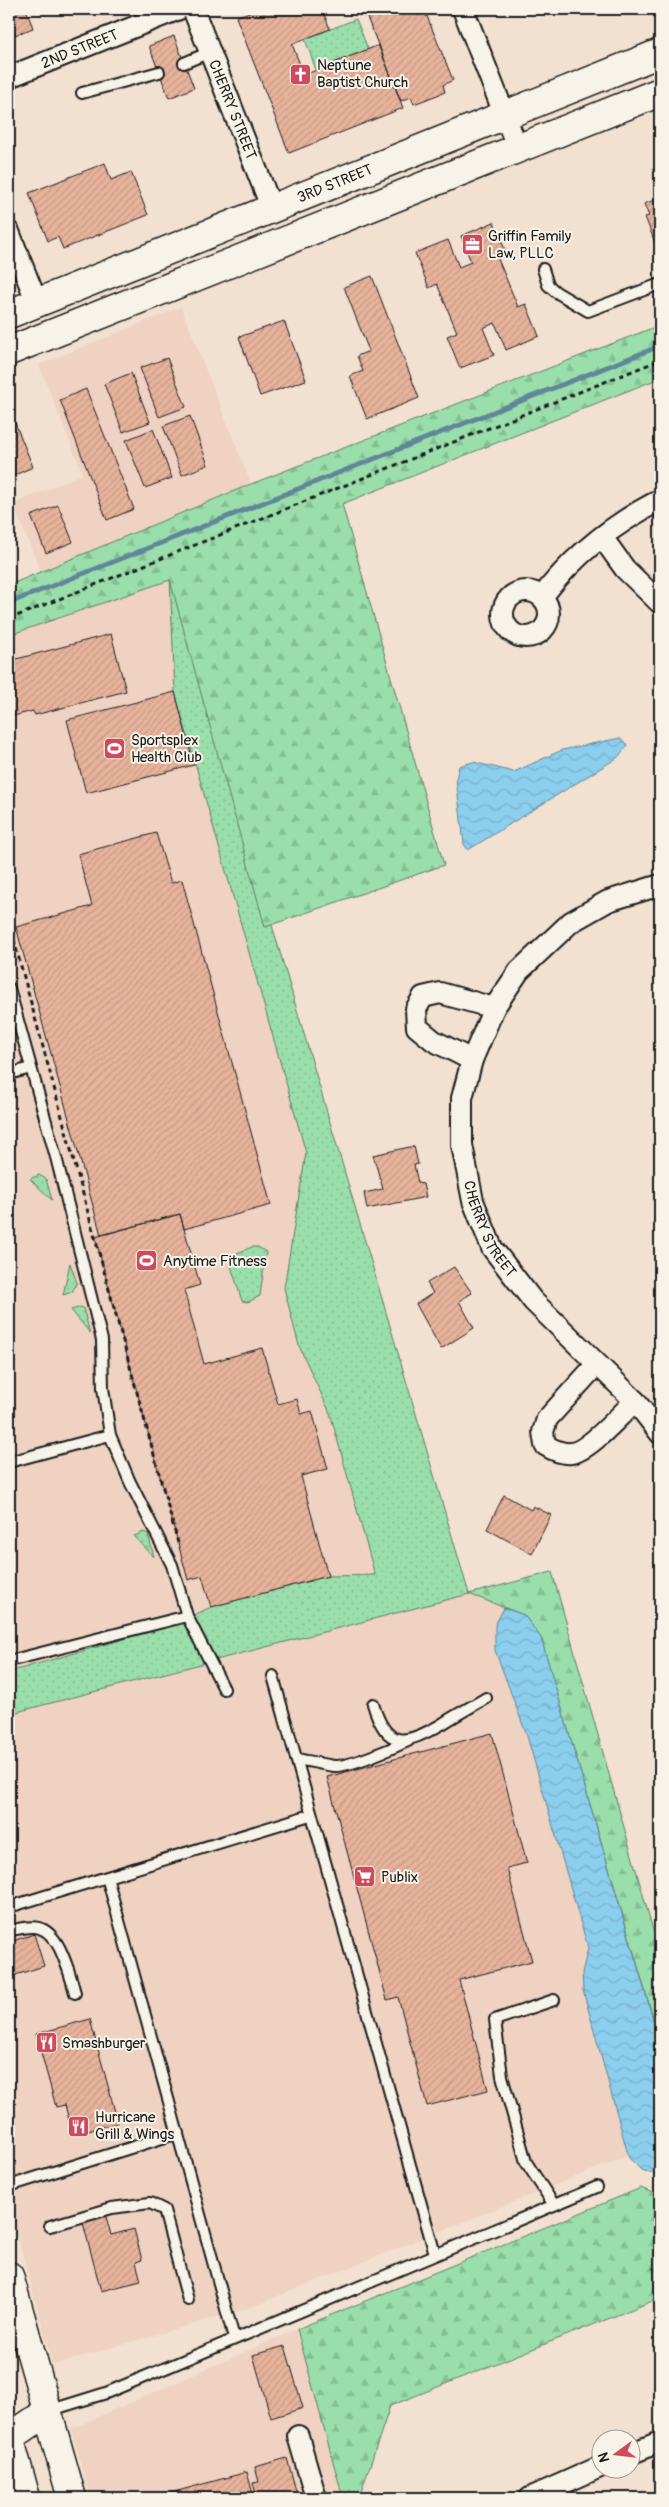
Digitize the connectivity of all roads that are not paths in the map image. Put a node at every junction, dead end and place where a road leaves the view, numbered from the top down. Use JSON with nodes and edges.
{"nodes":[{"id":1,"x":179,"y":9,"type":"edge"},
{"id":2,"x":193,"y":9,"type":"edge"},
{"id":3,"x":463,"y":9,"type":"edge"},
{"id":4,"x":210,"y":52,"type":"junction"},
{"id":5,"x":660,"y":53,"type":"edge"},
{"id":6,"x":184,"y":62,"type":"dead end"},
{"id":7,"x":159,"y":72,"type":"dead end"},
{"id":8,"x":9,"y":77,"type":"edge"},
{"id":9,"x":82,"y":92,"type":"dead end"},
{"id":10,"x":660,"y":92,"type":"edge"},
{"id":11,"x":505,"y":115,"type":"junction"},
{"id":12,"x":518,"y":149,"type":"junction"},
{"id":13,"x":272,"y":209,"type":"junction"},
{"id":14,"x":9,"y":232,"type":"edge"},
{"id":15,"x":285,"y":241,"type":"junction"},
{"id":16,"x":543,"y":269,"type":"dead end"},
{"id":17,"x":660,"y":284,"type":"edge"},
{"id":18,"x":37,"y":303,"type":"junction"},
{"id":19,"x":9,"y":314,"type":"edge"},
{"id":20,"x":50,"y":335,"type":"junction"},
{"id":21,"x":9,"y":351,"type":"edge"},
{"id":22,"x":660,"y":500,"type":"edge"},
{"id":23,"x":602,"y":537,"type":"junction"},
{"id":24,"x":542,"y":598,"type":"dead end"},
{"id":25,"x":660,"y":603,"type":"edge"},
{"id":26,"x":660,"y":884,"type":"edge"},
{"id":27,"x":9,"y":988,"type":"edge"},
{"id":28,"x":494,"y":1008,"type":"junction"},
{"id":29,"x":472,"y":1060,"type":"junction"},
{"id":30,"x":31,"y":1068,"type":"junction"},
{"id":31,"x":9,"y":1074,"type":"edge"},
{"id":32,"x":596,"y":1365,"type":"junction"},
{"id":33,"x":635,"y":1401,"type":"junction"},
{"id":34,"x":660,"y":1433,"type":"edge"},
{"id":35,"x":110,"y":1435,"type":"junction"},
{"id":36,"x":9,"y":1462,"type":"edge"},
{"id":37,"x":187,"y":1616,"type":"junction"},
{"id":38,"x":9,"y":1661,"type":"edge"},
{"id":39,"x":273,"y":1676,"type":"dead end"},
{"id":40,"x":224,"y":1689,"type":"dead end"},
{"id":41,"x":486,"y":1698,"type":"dead end"},
{"id":42,"x":373,"y":1704,"type":"dead end"},
{"id":43,"x":408,"y":1741,"type":"junction"},
{"id":44,"x":296,"y":1759,"type":"junction"},
{"id":45,"x":310,"y":1815,"type":"junction"},
{"id":46,"x":107,"y":1877,"type":"junction"},
{"id":47,"x":9,"y":1907,"type":"edge"},
{"id":48,"x":9,"y":1931,"type":"edge"},
{"id":49,"x":75,"y":1993,"type":"dead end"},
{"id":50,"x":554,"y":2000,"type":"dead end"},
{"id":51,"x":178,"y":2133,"type":"junction"},
{"id":52,"x":9,"y":2186,"type":"edge"},
{"id":53,"x":597,"y":2187,"type":"dead end"},
{"id":54,"x":554,"y":2205,"type":"junction"},
{"id":55,"x":50,"y":2226,"type":"dead end"},
{"id":56,"x":435,"y":2254,"type":"junction"},
{"id":57,"x":9,"y":2276,"type":"edge"},
{"id":58,"x":188,"y":2300,"type":"dead end"},
{"id":59,"x":234,"y":2338,"type":"junction"},
{"id":60,"x":47,"y":2412,"type":"junction"},
{"id":61,"x":298,"y":2436,"type":"dead end"},
{"id":62,"x":9,"y":2437,"type":"edge"},
{"id":63,"x":660,"y":2442,"type":"edge"},
{"id":64,"x":642,"y":2449,"type":"edge"},
{"id":65,"x":592,"y":2470,"type":"edge"},
{"id":66,"x":26,"y":2498,"type":"edge"},
{"id":67,"x":72,"y":2498,"type":"edge"},
{"id":68,"x":316,"y":2498,"type":"edge"},
{"id":69,"x":530,"y":2498,"type":"edge"}],
"edges":[{"from":1,"to":8,"type":"street","name":"2ND STREET"},
{"from":2,"to":4,"type":"street","name":"CHERRY STREET"},
{"from":3,"to":11,"type":"street"},
{"from":4,"to":6,"type":"lane"},
{"from":4,"to":13,"type":"street","name":"CHERRY STREET"},
{"from":5,"to":11,"type":"main road","name":"3RD STREET"},
{"from":7,"to":9,"type":"lane"},
{"from":10,"to":12,"type":"main road"},
{"from":11,"to":12,"type":"street"},
{"from":11,"to":13,"type":"main road","name":"3RD STREET"},
{"from":12,"to":15,"type":"main road"},
{"from":13,"to":15,"type":"main road"},
{"from":13,"to":18,"type":"main road","name":"3RD STREET"},
{"from":14,"to":18,"type":"street"},
{"from":15,"to":20,"type":"main road"},
{"from":16,"to":17,"type":"lane"},
{"from":18,"to":19,"type":"main road","name":"3RD STREET"},
{"from":18,"to":20,"type":"main road"},
{"from":20,"to":21,"type":"main road"},
{"from":22,"to":23,"type":"street"},
{"from":23,"to":24,"type":"street"},
{"from":23,"to":25,"type":"street"},
{"from":26,"to":28,"type":"street","name":"CHERRY STREET"},
{"from":27,"to":30,"type":"lane"},
{"from":28,"to":29,"type":"street","name":"CHERRY STREET"},
{"from":28,"to":29,"type":"street"},
{"from":29,"to":32,"type":"street","name":"CHERRY STREET"},
{"from":30,"to":31,"type":"lane"},
{"from":30,"to":35,"type":"lane"},
{"from":32,"to":33,"type":"street","name":"CHERRY STREET"},
{"from":32,"to":33,"type":"street"},
{"from":33,"to":34,"type":"street","name":"CHERRY STREET"},
{"from":35,"to":36,"type":"lane"},
{"from":35,"to":37,"type":"lane"},
{"from":37,"to":38,"type":"lane"},
{"from":37,"to":40,"type":"lane"},
{"from":39,"to":44,"type":"lane"},
{"from":41,"to":43,"type":"lane"},
{"from":42,"to":43,"type":"lane"},
{"from":43,"to":44,"type":"lane"},
{"from":44,"to":45,"type":"lane"},
{"from":45,"to":46,"type":"lane"},
{"from":45,"to":56,"type":"lane"},
{"from":46,"to":47,"type":"lane"},
{"from":46,"to":51,"type":"lane"},
{"from":48,"to":49,"type":"lane"},
{"from":50,"to":54,"type":"lane"},
{"from":51,"to":52,"type":"lane"},
{"from":51,"to":59,"type":"lane"},
{"from":53,"to":54,"type":"lane"},
{"from":54,"to":56,"type":"lane"},
{"from":55,"to":58,"type":"lane"},
{"from":56,"to":59,"type":"lane"},
{"from":57,"to":60,"type":"main road"},
{"from":59,"to":60,"type":"lane"},
{"from":60,"to":62,"type":"main road"},
{"from":60,"to":67,"type":"main road"},
{"from":61,"to":68,"type":"street"},
{"from":62,"to":66,"type":"main road"},
{"from":63,"to":64,"type":"street"},
{"from":65,"to":69,"type":"street"}]}
